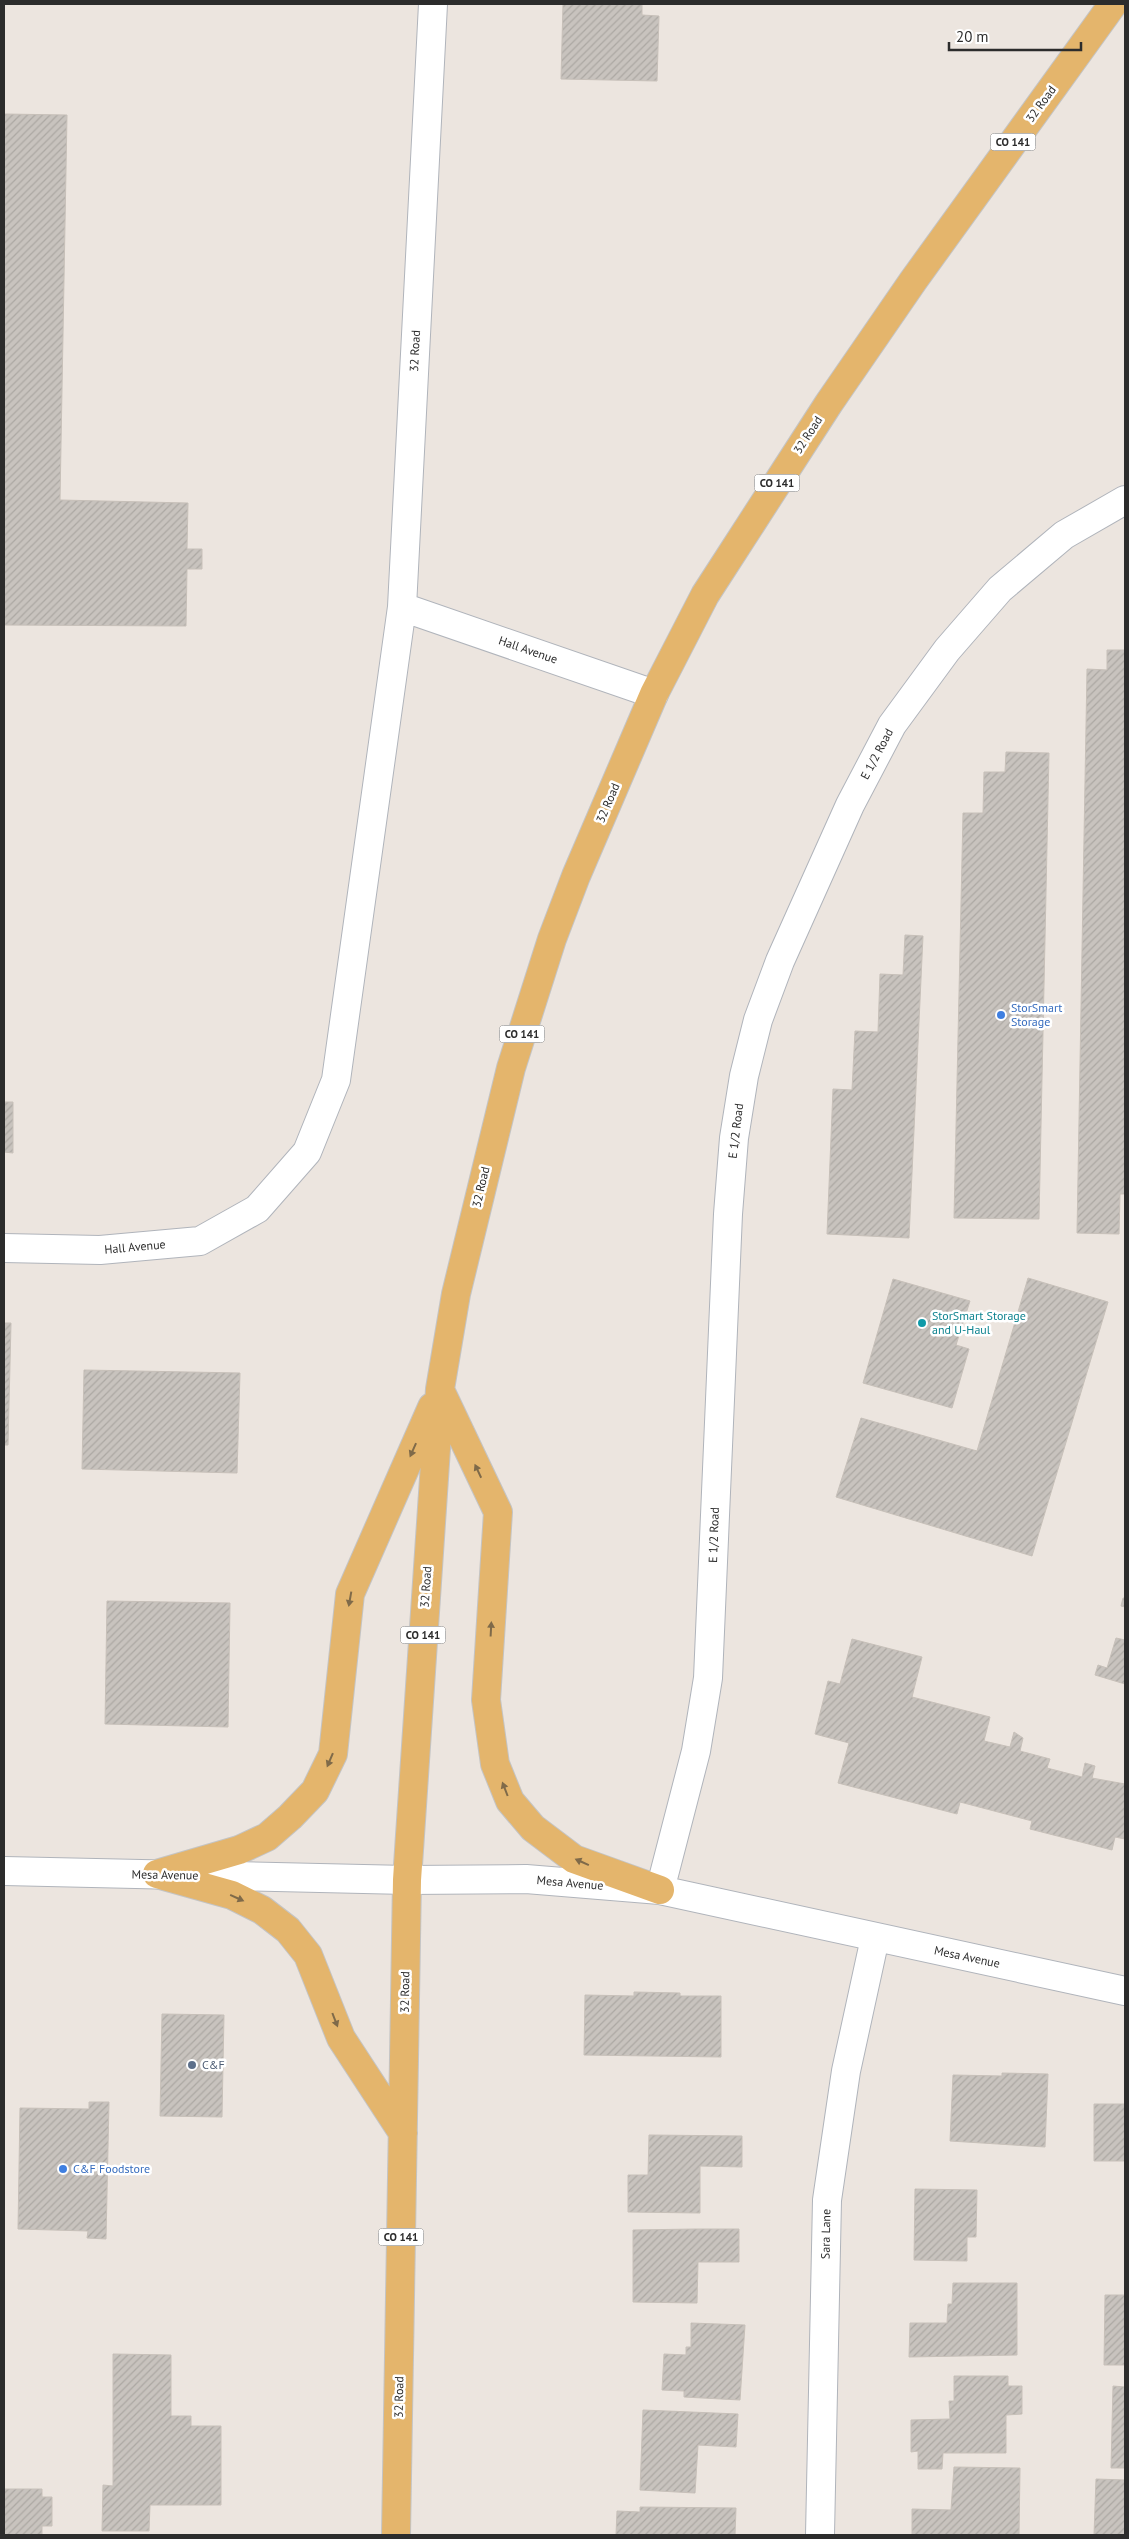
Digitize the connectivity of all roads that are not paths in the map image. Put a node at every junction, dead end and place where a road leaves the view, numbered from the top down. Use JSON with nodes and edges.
{"nodes":[{"id":1,"x":433,"y":4,"type":"edge"},
{"id":2,"x":1113,"y":4,"type":"edge"},
{"id":3,"x":1125,"y":500,"type":"edge"},
{"id":4,"x":402,"y":607,"type":"junction"},
{"id":5,"x":654,"y":694,"type":"junction"},
{"id":6,"x":257,"y":1209,"type":"joint"},
{"id":7,"x":4,"y":1248,"type":"edge"},
{"id":8,"x":440,"y":1389,"type":"junction"},
{"id":9,"x":4,"y":1871,"type":"edge"},
{"id":10,"x":157,"y":1874,"type":"junction"},
{"id":11,"x":406,"y":1880,"type":"junction"},
{"id":12,"x":660,"y":1890,"type":"junction"},
{"id":13,"x":875,"y":1938,"type":"junction"},
{"id":14,"x":1125,"y":1991,"type":"edge"},
{"id":15,"x":403,"y":2132,"type":"junction"},
{"id":16,"x":396,"y":2535,"type":"edge"},
{"id":17,"x":820,"y":2535,"type":"edge"}],
"edges":[{"from":1,"to":4,"type":"street","name":"32 Road"},
{"from":2,"to":5,"type":"main road","name":"32 Road","number":"CO 141"},
{"from":3,"to":12,"type":"street","name":"E 1/2 Road"},
{"from":4,"to":5,"type":"street","name":"Hall Avenue"},
{"from":4,"to":6,"type":"street","name":"32 Road"},
{"from":5,"to":8,"type":"main road","name":"32 Road","number":"CO 141"},
{"from":6,"to":7,"type":"street","name":"Hall Avenue"},
{"from":8,"to":10,"type":"main road","one_way":true},
{"from":8,"to":11,"type":"main road","name":"32 Road","number":"CO 141"},
{"from":12,"to":8,"type":"main road","one_way":true},
{"from":9,"to":10,"type":"street","name":"Mesa Avenue"},
{"from":10,"to":11,"type":"street","name":"Mesa Avenue"},
{"from":10,"to":15,"type":"main road","one_way":true},
{"from":11,"to":12,"type":"street","name":"Mesa Avenue"},
{"from":11,"to":15,"type":"main road","name":"32 Road","number":"CO 141"},
{"from":12,"to":13,"type":"street","name":"Mesa Avenue"},
{"from":13,"to":14,"type":"street","name":"Mesa Avenue"},
{"from":13,"to":17,"type":"street","name":"Sara Lane"},
{"from":15,"to":16,"type":"main road","name":"32 Road","number":"CO 141"}]}
